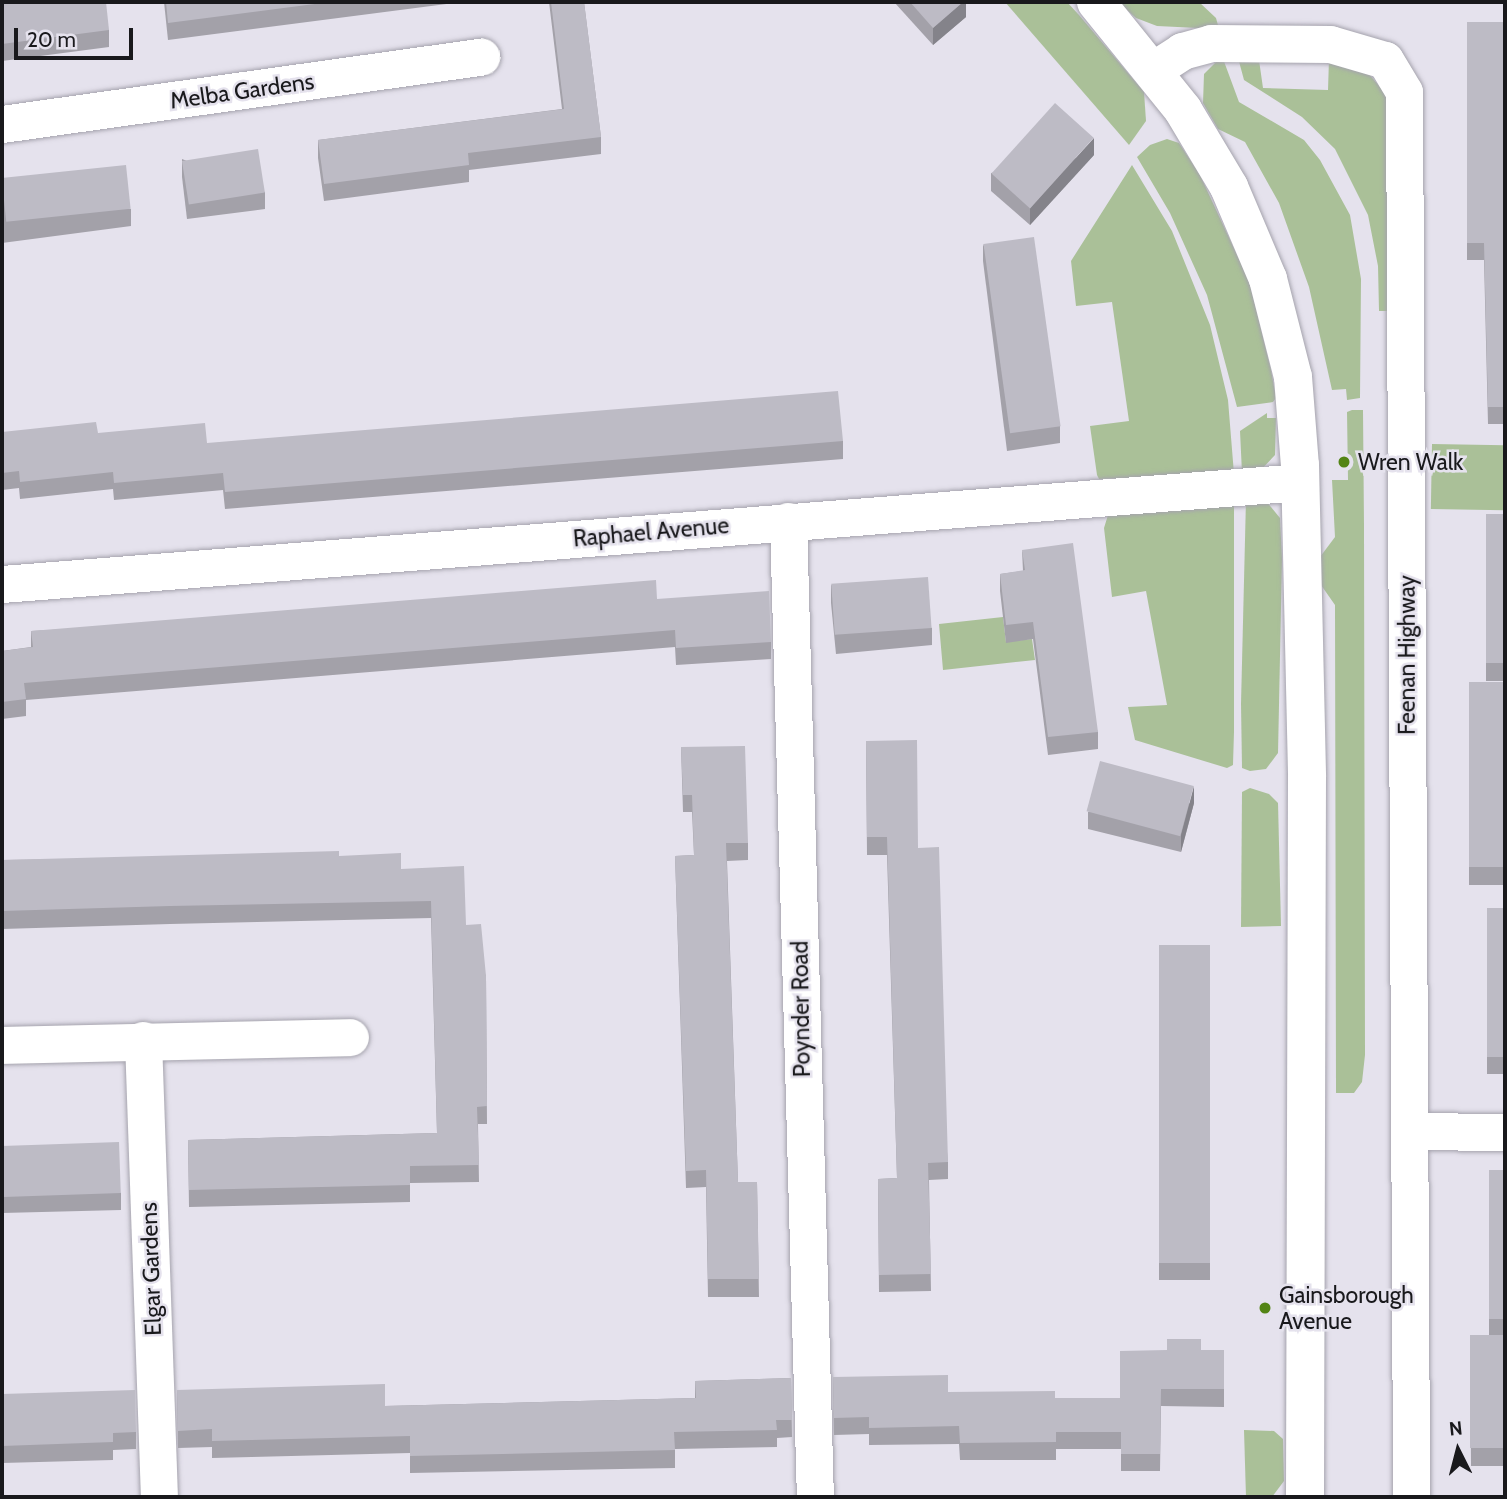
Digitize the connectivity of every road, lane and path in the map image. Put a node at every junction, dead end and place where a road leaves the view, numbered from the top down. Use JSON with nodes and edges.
{"nodes":[{"id":1,"x":1096,"y":2,"type":"edge"},
{"id":2,"x":481,"y":57,"type":"dead end"},
{"id":3,"x":1153,"y":70,"type":"junction"},
{"id":4,"x":2,"y":124,"type":"edge"},
{"id":5,"x":1300,"y":482,"type":"junction"},
{"id":6,"x":788,"y":522,"type":"junction"},
{"id":7,"x":2,"y":584,"type":"edge"},
{"id":8,"x":350,"y":1037,"type":"dead end"},
{"id":9,"x":143,"y":1040,"type":"junction"},
{"id":10,"x":2,"y":1045,"type":"edge"},
{"id":11,"x":1409,"y":1131,"type":"junction"},
{"id":12,"x":1505,"y":1132,"type":"edge"},
{"id":13,"x":159,"y":1497,"type":"edge"},
{"id":14,"x":815,"y":1497,"type":"edge"},
{"id":15,"x":1305,"y":1497,"type":"edge"},
{"id":16,"x":1411,"y":1497,"type":"edge"}],
"edges":[{"from":1,"to":3,"type":"street"},
{"from":2,"to":4,"type":"street","name":"Melba Gardens"},
{"from":3,"to":5,"type":"street"},
{"from":3,"to":11,"type":"street","name":"Feenan Highway"},
{"from":5,"to":6,"type":"street","name":"Raphael Avenue"},
{"from":5,"to":15,"type":"street"},
{"from":6,"to":7,"type":"street","name":"Raphael Avenue"},
{"from":6,"to":14,"type":"street","name":"Poynder Road"},
{"from":8,"to":9,"type":"street"},
{"from":9,"to":10,"type":"street"},
{"from":9,"to":13,"type":"street","name":"Elgar Gardens"},
{"from":11,"to":12,"type":"street"},
{"from":11,"to":16,"type":"street","name":"Feenan Highway"}]}
